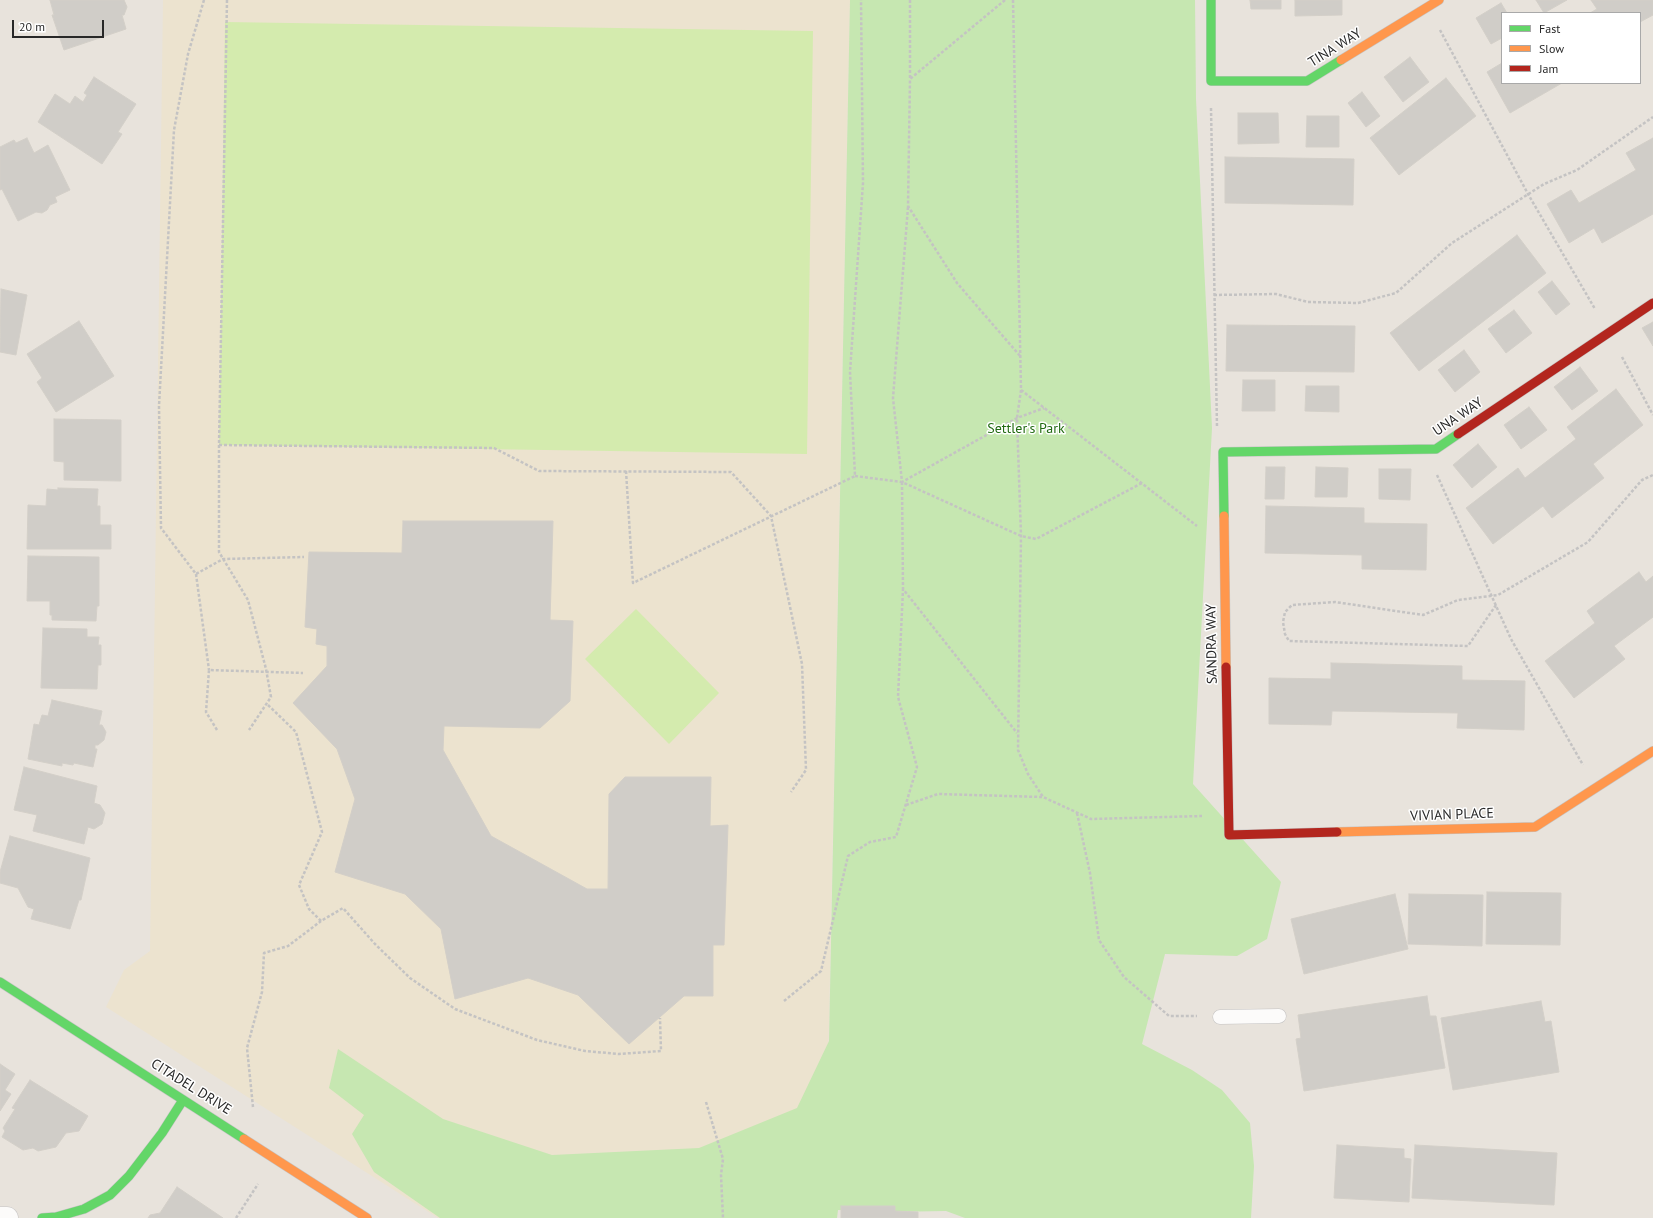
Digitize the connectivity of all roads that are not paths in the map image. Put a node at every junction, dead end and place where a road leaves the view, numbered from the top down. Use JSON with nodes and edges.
{"nodes":[{"id":1,"x":1211,"y":0,"type":"edge"},
{"id":2,"x":1439,"y":0,"type":"edge"},
{"id":3,"x":1653,"y":303,"type":"edge"},
{"id":4,"x":1223,"y":452,"type":"joint"},
{"id":5,"x":1653,"y":751,"type":"edge"},
{"id":6,"x":1230,"y":835,"type":"joint"},
{"id":7,"x":0,"y":982,"type":"edge"},
{"id":8,"x":1220,"y":1016,"type":"road end"},
{"id":9,"x":1279,"y":1016,"type":"dead end"},
{"id":10,"x":183,"y":1100,"type":"junction"},
{"id":11,"x":0,"y":1218,"type":"edge"},
{"id":12,"x":7,"y":1218,"type":"edge"},
{"id":13,"x":42,"y":1218,"type":"edge"},
{"id":14,"x":367,"y":1218,"type":"edge"}],
"edges":[{"from":1,"to":2,"type":"street","name":"TINA WAY"},
{"from":3,"to":4,"type":"street","name":"UNA WAY"},
{"from":4,"to":6,"type":"street","name":"SANDRA WAY"},
{"from":5,"to":6,"type":"street","name":"VIVIAN PLACE"},
{"from":7,"to":10,"type":"street","name":"CITADEL DRIVE"},
{"from":8,"to":9,"type":"lane"},
{"from":10,"to":13,"type":"street"},
{"from":10,"to":14,"type":"street","name":"CITADEL DRIVE"},
{"from":11,"to":12,"type":"street"}]}
